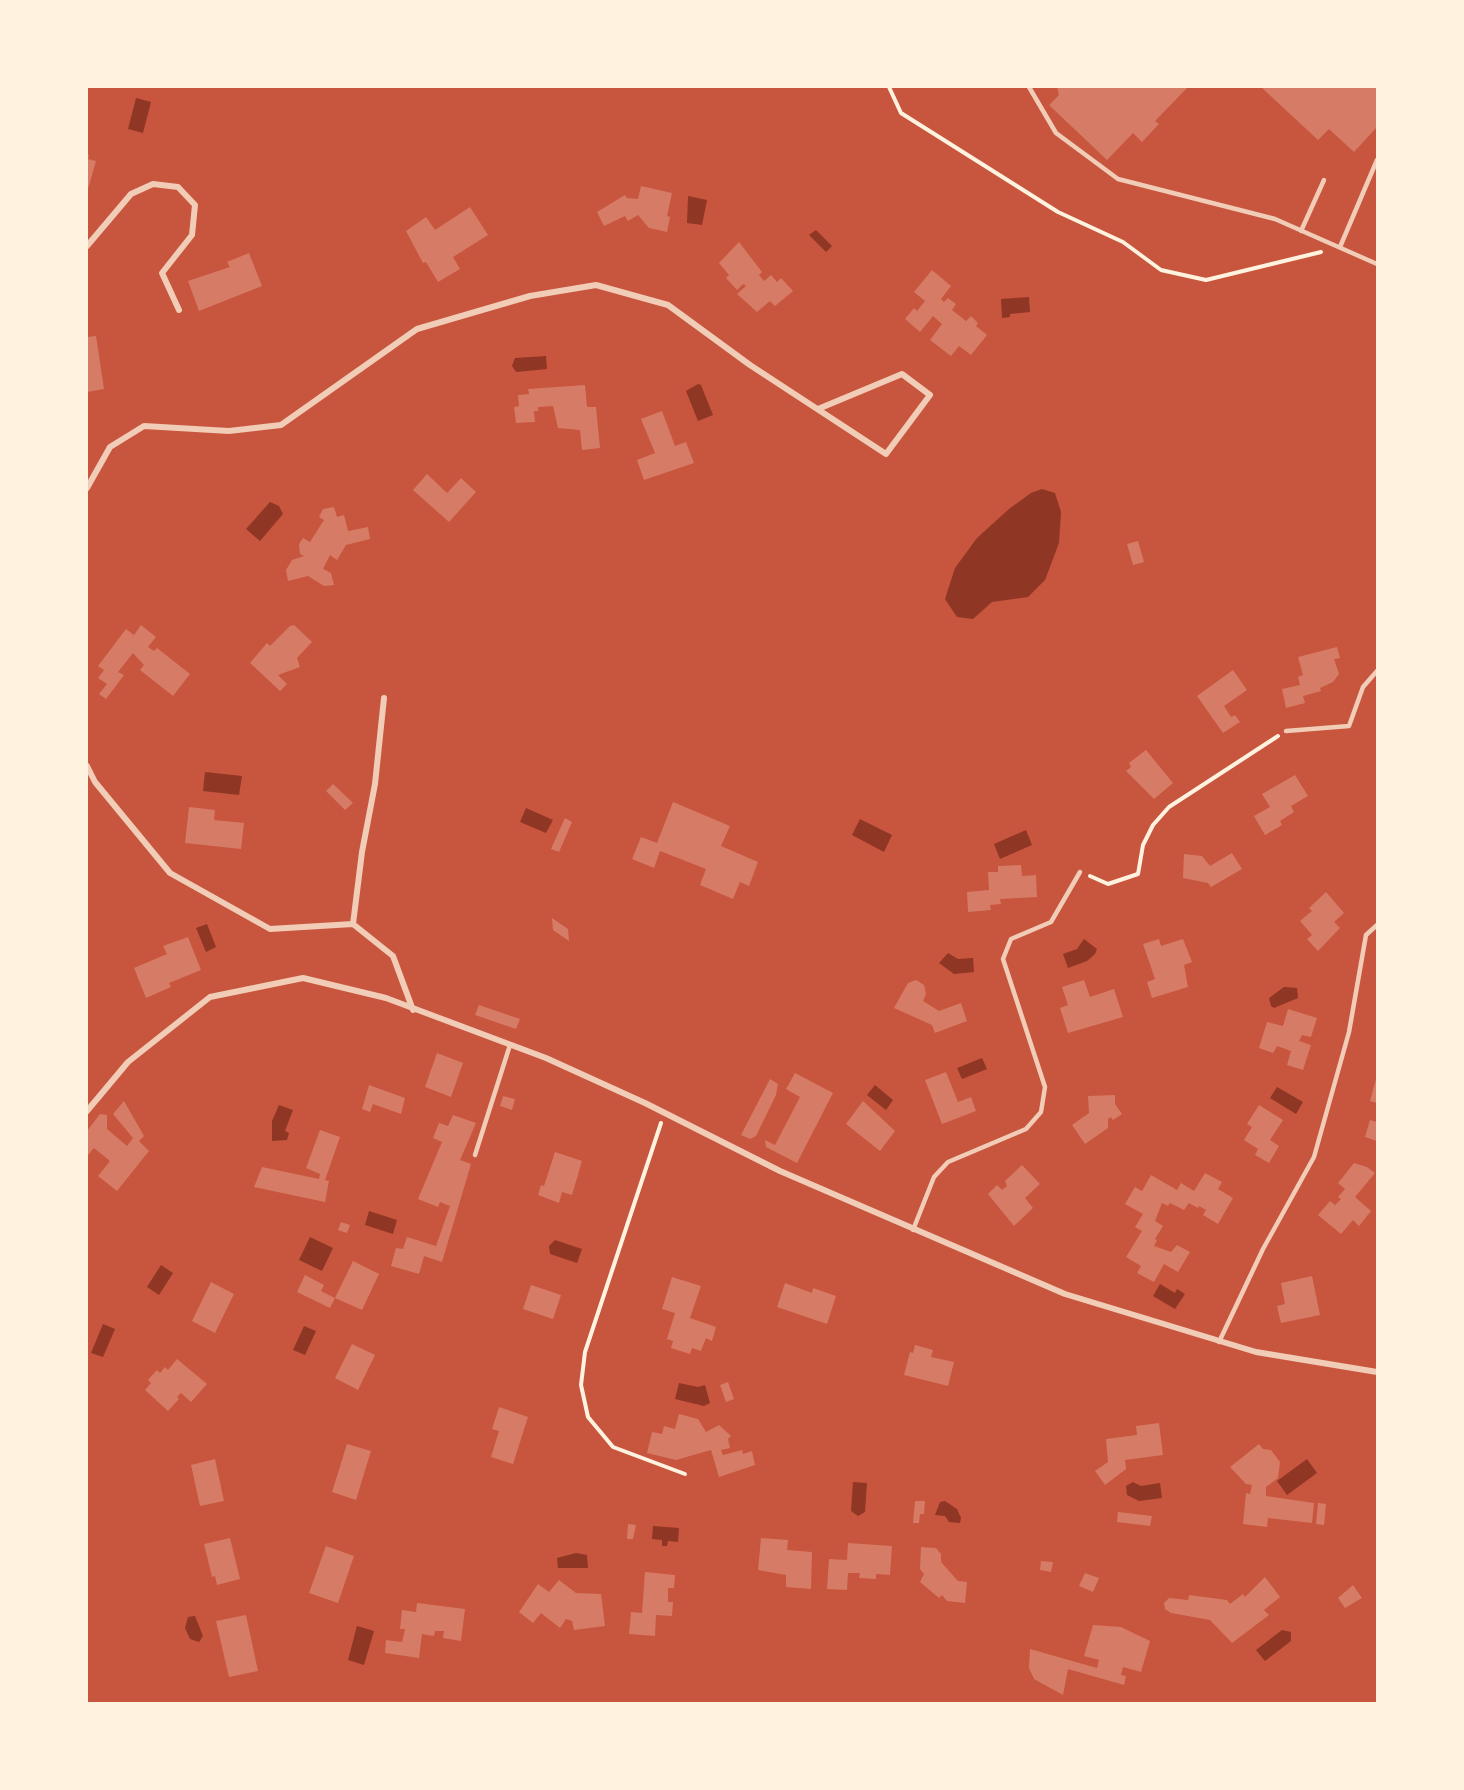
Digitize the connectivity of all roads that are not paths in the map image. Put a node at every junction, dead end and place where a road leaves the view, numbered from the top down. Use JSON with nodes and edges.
{"nodes":[{"id":1,"x":1029,"y":87,"type":"edge"},
{"id":2,"x":1377,"y":160,"type":"edge"},
{"id":3,"x":1324,"y":180,"type":"dead end"},
{"id":4,"x":1301,"y":231,"type":"junction"},
{"id":5,"x":87,"y":246,"type":"edge"},
{"id":6,"x":1341,"y":247,"type":"junction"},
{"id":7,"x":1377,"y":264,"type":"edge"},
{"id":8,"x":179,"y":310,"type":"dead end"},
{"id":9,"x":818,"y":409,"type":"junction"},
{"id":10,"x":87,"y":488,"type":"edge"},
{"id":11,"x":1377,"y":671,"type":"edge"},
{"id":12,"x":384,"y":698,"type":"dead end"},
{"id":13,"x":1286,"y":731,"type":"road end"},
{"id":14,"x":87,"y":766,"type":"edge"},
{"id":15,"x":1080,"y":872,"type":"road end"},
{"id":16,"x":353,"y":924,"type":"junction"},
{"id":17,"x":1377,"y":925,"type":"edge"},
{"id":18,"x":412,"y":1010,"type":"junction"},
{"id":19,"x":510,"y":1045,"type":"junction"},
{"id":20,"x":87,"y":1111,"type":"edge"},
{"id":21,"x":475,"y":1155,"type":"dead end"},
{"id":22,"x":913,"y":1230,"type":"junction"},
{"id":23,"x":1220,"y":1342,"type":"junction"},
{"id":24,"x":1377,"y":1372,"type":"edge"}],
"edges":[{"from":1,"to":4,"type":"lane"},
{"from":2,"to":6,"type":"lane"},
{"from":3,"to":4,"type":"lane"},
{"from":4,"to":6,"type":"lane"},
{"from":5,"to":8,"type":"street"},
{"from":6,"to":7,"type":"lane"},
{"from":9,"to":9,"type":"street"},
{"from":9,"to":10,"type":"street"},
{"from":11,"to":13,"type":"lane"},
{"from":12,"to":16,"type":"street"},
{"from":14,"to":16,"type":"street"},
{"from":15,"to":22,"type":"lane"},
{"from":16,"to":18,"type":"street"},
{"from":17,"to":23,"type":"lane"},
{"from":18,"to":19,"type":"street"},
{"from":18,"to":20,"type":"street"},
{"from":19,"to":21,"type":"lane"},
{"from":19,"to":22,"type":"street"},
{"from":22,"to":23,"type":"street"},
{"from":23,"to":24,"type":"street"}]}
